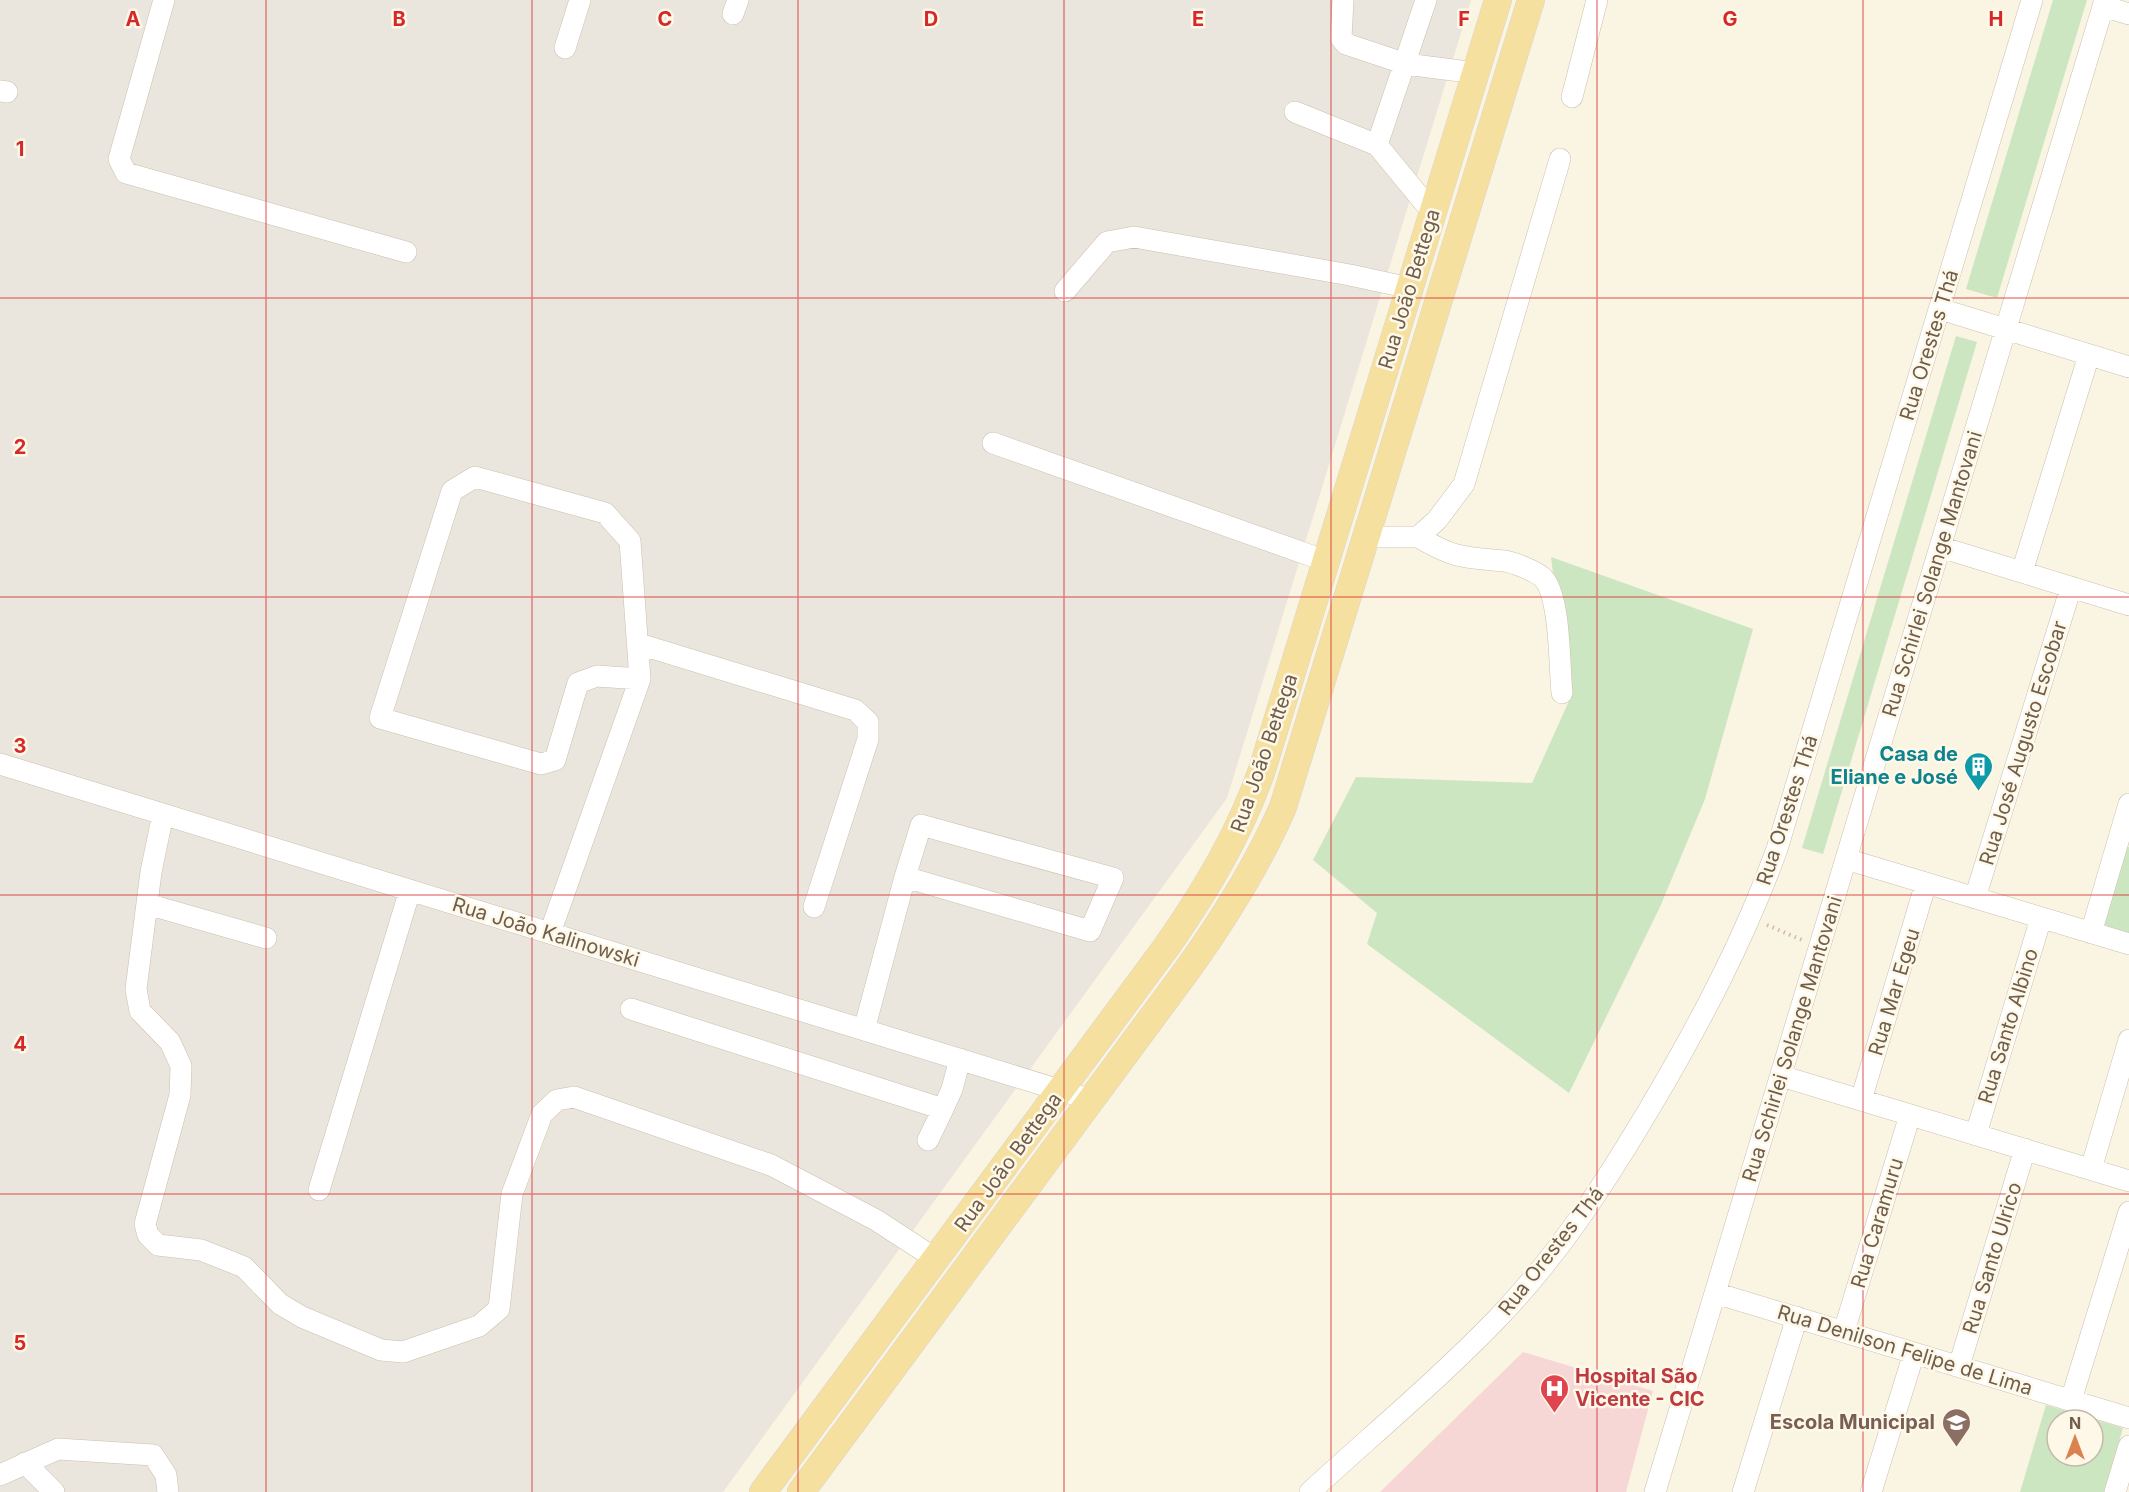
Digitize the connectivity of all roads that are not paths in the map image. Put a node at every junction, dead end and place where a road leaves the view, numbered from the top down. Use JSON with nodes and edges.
{"nodes":[{"id":1,"x":164,"y":0,"type":"edge"},
{"id":2,"x":580,"y":0,"type":"edge"},
{"id":3,"x":1343,"y":0,"type":"edge"},
{"id":4,"x":1426,"y":0,"type":"edge"},
{"id":5,"x":1597,"y":0,"type":"edge"},
{"id":6,"x":2032,"y":0,"type":"edge"},
{"id":7,"x":1494,"y":1,"type":"edge"},
{"id":8,"x":2104,"y":3,"type":"edge"},
{"id":9,"x":1529,"y":6,"type":"edge"},
{"id":10,"x":2129,"y":14,"type":"edge"},
{"id":11,"x":565,"y":48,"type":"dead end"},
{"id":12,"x":1406,"y":64,"type":"junction"},
{"id":13,"x":1476,"y":73,"type":"junction"},
{"id":14,"x":1572,"y":97,"type":"dead end"},
{"id":15,"x":1295,"y":112,"type":"dead end"},
{"id":16,"x":1377,"y":145,"type":"junction"},
{"id":17,"x":1560,"y":159,"type":"dead end"},
{"id":18,"x":1433,"y":213,"type":"junction"},
{"id":19,"x":406,"y":252,"type":"dead end"},
{"id":20,"x":1410,"y":288,"type":"junction"},
{"id":21,"x":1065,"y":291,"type":"dead end"},
{"id":22,"x":1940,"y":309,"type":"junction"},
{"id":23,"x":2006,"y":329,"type":"junction"},
{"id":24,"x":2089,"y":355,"type":"junction"},
{"id":25,"x":2129,"y":367,"type":"edge"},
{"id":26,"x":993,"y":443,"type":"dead end"},
{"id":27,"x":1366,"y":537,"type":"junction"},
{"id":28,"x":1418,"y":537,"type":"junction"},
{"id":29,"x":1940,"y":547,"type":"junction"},
{"id":30,"x":1326,"y":561,"type":"junction"},
{"id":31,"x":2022,"y":572,"type":"junction"},
{"id":32,"x":2071,"y":587,"type":"junction"},
{"id":33,"x":2129,"y":604,"type":"edge"},
{"id":34,"x":639,"y":644,"type":"junction"},
{"id":35,"x":640,"y":679,"type":"junction"},
{"id":36,"x":1562,"y":693,"type":"dead end"},
{"id":37,"x":0,"y":765,"type":"edge"},
{"id":38,"x":2129,"y":804,"type":"edge"},
{"id":39,"x":163,"y":814,"type":"junction"},
{"id":40,"x":2125,"y":835,"type":"edge"},
{"id":41,"x":1846,"y":859,"type":"junction"},
{"id":42,"x":905,"y":878,"type":"junction"},
{"id":43,"x":1926,"y":884,"type":"junction"},
{"id":44,"x":410,"y":890,"type":"junction"},
{"id":45,"x":1976,"y":898,"type":"junction"},
{"id":46,"x":147,"y":904,"type":"junction"},
{"id":47,"x":814,"y":907,"type":"dead end"},
{"id":48,"x":2041,"y":918,"type":"junction"},
{"id":49,"x":550,"y":933,"type":"junction"},
{"id":50,"x":2091,"y":933,"type":"junction"},
{"id":51,"x":266,"y":938,"type":"dead end"},
{"id":52,"x":2129,"y":944,"type":"edge"},
{"id":53,"x":631,"y":1009,"type":"dead end"},
{"id":54,"x":864,"y":1030,"type":"junction"},
{"id":55,"x":2129,"y":1041,"type":"edge"},
{"id":56,"x":960,"y":1059,"type":"junction"},
{"id":57,"x":1780,"y":1076,"type":"junction"},
{"id":58,"x":1060,"y":1090,"type":"junction"},
{"id":59,"x":1092,"y":1100,"type":"junction"},
{"id":60,"x":1861,"y":1100,"type":"junction"},
{"id":61,"x":943,"y":1109,"type":"junction"},
{"id":62,"x":1910,"y":1115,"type":"junction"},
{"id":63,"x":1976,"y":1134,"type":"junction"},
{"id":64,"x":928,"y":1140,"type":"dead end"},
{"id":65,"x":2025,"y":1149,"type":"junction"},
{"id":66,"x":2091,"y":1169,"type":"junction"},
{"id":67,"x":2129,"y":1181,"type":"edge"},
{"id":68,"x":319,"y":1190,"type":"dead end"},
{"id":69,"x":2129,"y":1212,"type":"edge"},
{"id":70,"x":936,"y":1259,"type":"junction"},
{"id":71,"x":1715,"y":1293,"type":"junction"},
{"id":72,"x":1797,"y":1317,"type":"junction"},
{"id":73,"x":1844,"y":1331,"type":"junction"},
{"id":74,"x":1914,"y":1353,"type":"junction"},
{"id":75,"x":1959,"y":1366,"type":"junction"},
{"id":76,"x":2071,"y":1400,"type":"junction"},
{"id":77,"x":2129,"y":1418,"type":"edge"},
{"id":78,"x":2129,"y":1446,"type":"edge"},
{"id":79,"x":25,"y":1463,"type":"junction"},
{"id":80,"x":0,"y":1474,"type":"edge"},
{"id":81,"x":54,"y":1492,"type":"edge"},
{"id":82,"x":168,"y":1492,"type":"edge"},
{"id":83,"x":764,"y":1492,"type":"edge"},
{"id":84,"x":801,"y":1492,"type":"edge"},
{"id":85,"x":1310,"y":1492,"type":"edge"},
{"id":86,"x":1655,"y":1492,"type":"edge"},
{"id":87,"x":1743,"y":1492,"type":"edge"},
{"id":88,"x":1871,"y":1492,"type":"edge"},
{"id":89,"x":2115,"y":1492,"type":"edge"}],
"edges":[{"from":1,"to":19,"type":"street"},
{"from":2,"to":11,"type":"street"},
{"from":3,"to":12,"type":"street"},
{"from":4,"to":12,"type":"street"},
{"from":5,"to":14,"type":"street"},
{"from":6,"to":22,"type":"street","name":"Rua Orestes Thá"},
{"from":7,"to":9,"type":"street"},
{"from":7,"to":13,"type":"main road","name":"Rua João Bettega"},
{"from":8,"to":10,"type":"street"},
{"from":8,"to":23,"type":"street","name":"Rua Schirlei Solange Mantovani"},
{"from":9,"to":27,"type":"main road","name":"Rua João Bettega"},
{"from":12,"to":13,"type":"street"},
{"from":12,"to":16,"type":"street"},
{"from":13,"to":18,"type":"main road","name":"Rua João Bettega"},
{"from":15,"to":16,"type":"street"},
{"from":16,"to":18,"type":"street"},
{"from":17,"to":28,"type":"street"},
{"from":18,"to":20,"type":"main road","name":"Rua João Bettega"},
{"from":20,"to":21,"type":"street"},
{"from":20,"to":30,"type":"main road","name":"Rua João Bettega"},
{"from":22,"to":23,"type":"street"},
{"from":22,"to":85,"type":"street","name":"Rua Orestes Thá"},
{"from":23,"to":24,"type":"street"},
{"from":23,"to":29,"type":"street","name":"Rua Schirlei Solange Mantovani"},
{"from":24,"to":25,"type":"street"},
{"from":24,"to":31,"type":"street"},
{"from":26,"to":30,"type":"street"},
{"from":27,"to":28,"type":"street"},
{"from":27,"to":59,"type":"main road","name":"Rua João Bettega"},
{"from":28,"to":36,"type":"street"},
{"from":29,"to":31,"type":"street"},
{"from":29,"to":41,"type":"street","name":"Rua Schirlei Solange Mantovani"},
{"from":30,"to":58,"type":"main road","name":"Rua João Bettega"},
{"from":31,"to":32,"type":"street"},
{"from":32,"to":33,"type":"street"},
{"from":32,"to":45,"type":"street","name":"Rua José Augusto Escobar"},
{"from":34,"to":35,"type":"street"},
{"from":34,"to":35,"type":"street"},
{"from":34,"to":47,"type":"street"},
{"from":35,"to":49,"type":"street"},
{"from":37,"to":39,"type":"street","name":"Rua João Kalinowski"},
{"from":38,"to":40,"type":"street"},
{"from":39,"to":44,"type":"street","name":"Rua João Kalinowski"},
{"from":39,"to":46,"type":"street"},
{"from":40,"to":50,"type":"street"},
{"from":41,"to":43,"type":"street"},
{"from":41,"to":57,"type":"street","name":"Rua Schirlei Solange Mantovani"},
{"from":42,"to":42,"type":"street"},
{"from":42,"to":54,"type":"street"},
{"from":43,"to":45,"type":"street"},
{"from":43,"to":60,"type":"street","name":"Rua Mar Egeu"},
{"from":44,"to":49,"type":"street","name":"Rua João Kalinowski"},
{"from":44,"to":68,"type":"street"},
{"from":45,"to":48,"type":"street"},
{"from":46,"to":51,"type":"street"},
{"from":46,"to":70,"type":"street"},
{"from":48,"to":50,"type":"street"},
{"from":48,"to":63,"type":"street","name":"Rua Santo Albino"},
{"from":49,"to":54,"type":"street","name":"Rua João Kalinowski"},
{"from":50,"to":52,"type":"street"},
{"from":53,"to":61,"type":"street"},
{"from":54,"to":56,"type":"street","name":"Rua João Kalinowski"},
{"from":55,"to":66,"type":"street"},
{"from":56,"to":58,"type":"street","name":"Rua João Kalinowski"},
{"from":56,"to":61,"type":"street"},
{"from":57,"to":60,"type":"street"},
{"from":57,"to":71,"type":"street","name":"Rua Schirlei Solange Mantovani"},
{"from":58,"to":59,"type":"street","name":"Rua João Kalinowski"},
{"from":58,"to":70,"type":"main road","name":"Rua João Bettega"},
{"from":59,"to":84,"type":"main road","name":"Rua João Bettega"},
{"from":60,"to":62,"type":"street"},
{"from":61,"to":64,"type":"street"},
{"from":62,"to":63,"type":"street"},
{"from":62,"to":73,"type":"street","name":"Rua Caramuru"},
{"from":63,"to":65,"type":"street"},
{"from":65,"to":66,"type":"street"},
{"from":65,"to":75,"type":"street","name":"Rua Santo Ulrico"},
{"from":66,"to":67,"type":"street"},
{"from":69,"to":76,"type":"street"},
{"from":70,"to":83,"type":"main road","name":"Rua João Bettega"},
{"from":71,"to":72,"type":"street","name":"Rua Denilson Felipe de Lima"},
{"from":71,"to":86,"type":"street","name":"Rua Schirlei Solange Mantovani"},
{"from":72,"to":73,"type":"street","name":"Rua Denilson Felipe de Lima"},
{"from":72,"to":87,"type":"street"},
{"from":73,"to":74,"type":"street","name":"Rua Denilson Felipe de Lima"},
{"from":74,"to":75,"type":"street","name":"Rua Denilson Felipe de Lima"},
{"from":74,"to":88,"type":"street"},
{"from":75,"to":76,"type":"street","name":"Rua Denilson Felipe de Lima"},
{"from":76,"to":77,"type":"street","name":"Rua Denilson Felipe de Lima"},
{"from":78,"to":89,"type":"street"},
{"from":79,"to":80,"type":"street"},
{"from":79,"to":81,"type":"street"},
{"from":79,"to":82,"type":"street"}]}
